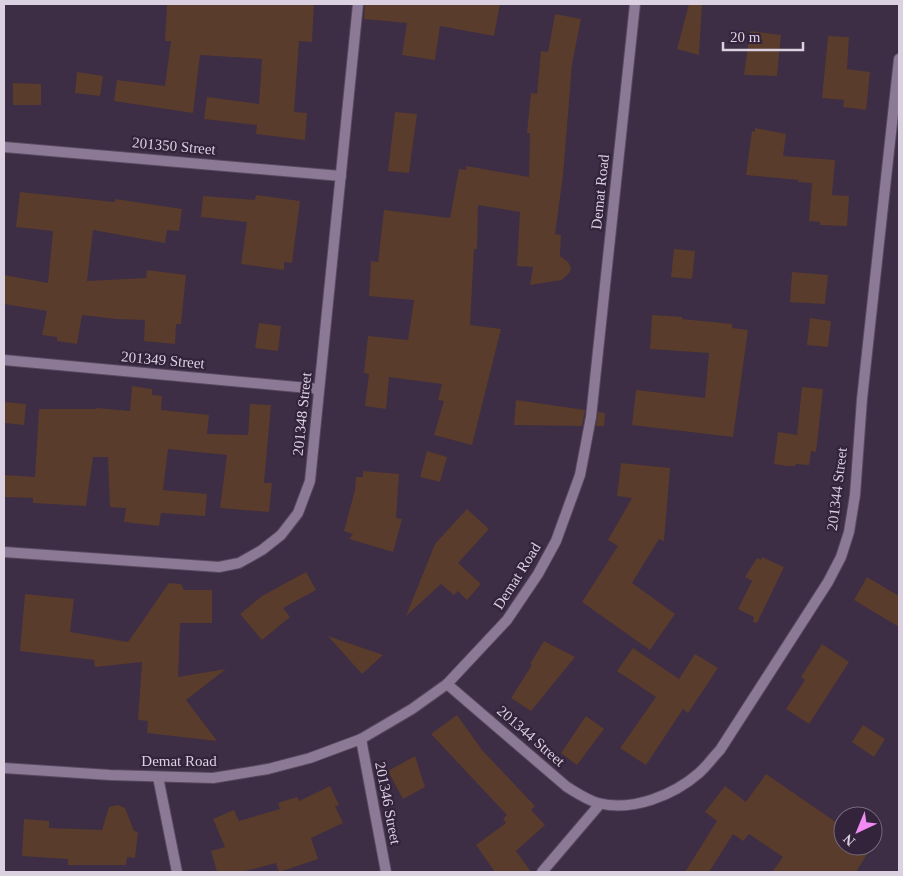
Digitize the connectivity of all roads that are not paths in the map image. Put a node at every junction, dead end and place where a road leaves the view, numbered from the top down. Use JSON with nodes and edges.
{"nodes":[{"id":1,"x":358,"y":4,"type":"edge"},
{"id":2,"x":635,"y":4,"type":"edge"},
{"id":3,"x":899,"y":59,"type":"edge"},
{"id":4,"x":4,"y":147,"type":"edge"},
{"id":5,"x":341,"y":176,"type":"junction"},
{"id":6,"x":4,"y":360,"type":"edge"},
{"id":7,"x":319,"y":389,"type":"junction"},
{"id":8,"x":4,"y":552,"type":"edge"},
{"id":9,"x":447,"y":684,"type":"junction"},
{"id":10,"x":361,"y":738,"type":"junction"},
{"id":11,"x":4,"y":768,"type":"edge"},
{"id":12,"x":158,"y":777,"type":"junction"},
{"id":13,"x":600,"y":804,"type":"junction"},
{"id":14,"x":177,"y":872,"type":"edge"},
{"id":15,"x":386,"y":872,"type":"edge"},
{"id":16,"x":542,"y":872,"type":"edge"}],
"edges":[{"from":1,"to":5,"type":"street","name":"201348 Street"},
{"from":2,"to":9,"type":"street","name":"Demat Road"},
{"from":3,"to":13,"type":"street","name":"201344 Street"},
{"from":4,"to":5,"type":"street","name":"201350 Street"},
{"from":5,"to":7,"type":"street","name":"201348 Street"},
{"from":6,"to":7,"type":"street","name":"201349 Street"},
{"from":7,"to":8,"type":"street","name":"201348 Street"},
{"from":9,"to":10,"type":"street","name":"Demat Road"},
{"from":9,"to":13,"type":"street","name":"201344 Street"},
{"from":10,"to":12,"type":"street","name":"Demat Road"},
{"from":10,"to":15,"type":"street","name":"201346 Street"},
{"from":11,"to":12,"type":"street","name":"Demat Road"},
{"from":12,"to":14,"type":"street"},
{"from":13,"to":16,"type":"street"}]}
